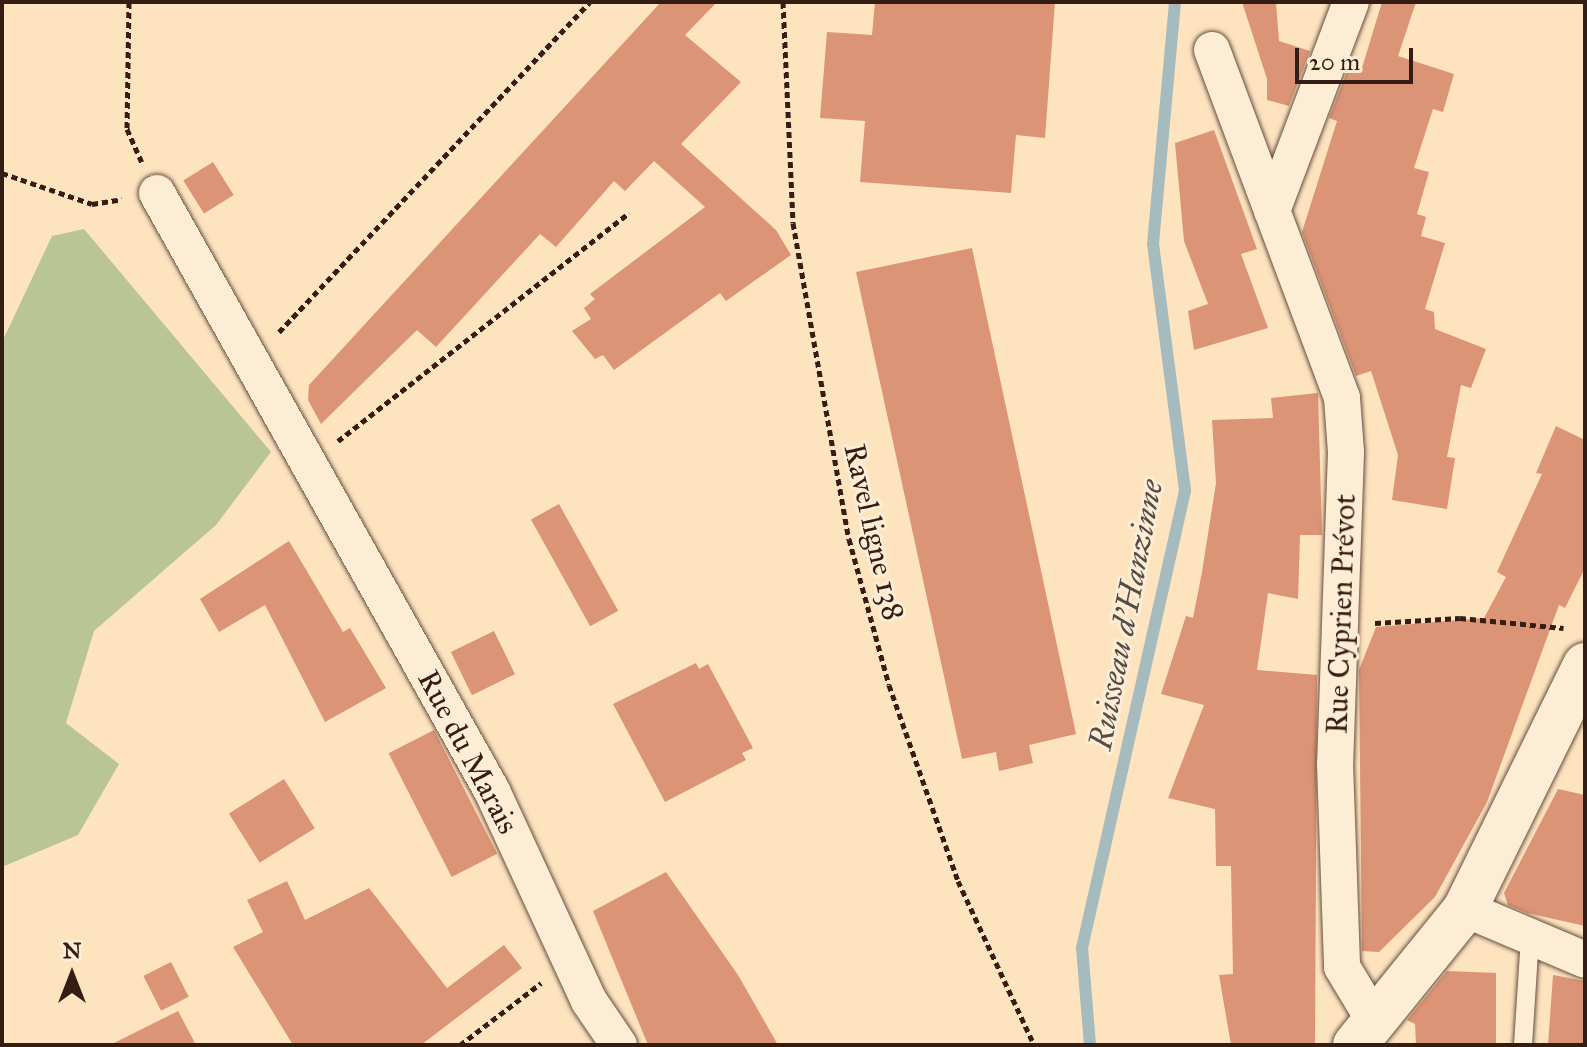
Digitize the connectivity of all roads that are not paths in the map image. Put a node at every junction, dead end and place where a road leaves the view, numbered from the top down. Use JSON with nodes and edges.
{"nodes":[{"id":1,"x":1351,"y":2,"type":"edge"},
{"id":2,"x":1212,"y":50,"type":"dead end"},
{"id":3,"x":157,"y":193,"type":"road end"},
{"id":4,"x":1272,"y":211,"type":"junction"},
{"id":5,"x":1577,"y":647,"type":"edge"},
{"id":6,"x":1572,"y":717,"type":"edge"},
{"id":7,"x":1465,"y":909,"type":"junction"},
{"id":8,"x":1530,"y":937,"type":"junction"},
{"id":9,"x":1585,"y":960,"type":"edge"},
{"id":10,"x":1365,"y":1032,"type":"edge"},
{"id":11,"x":619,"y":1045,"type":"edge"},
{"id":12,"x":1523,"y":1045,"type":"edge"}],
"edges":[{"from":1,"to":4,"type":"street"},
{"from":2,"to":4,"type":"street","name":"Rue Cyprien Prévot"},
{"from":3,"to":11,"type":"street","name":"Rue du Marais"},
{"from":4,"to":10,"type":"street","name":"Rue Cyprien Prévot"},
{"from":5,"to":6,"type":"main road"},
{"from":6,"to":7,"type":"main road"},
{"from":7,"to":8,"type":"street"},
{"from":7,"to":10,"type":"main road"},
{"from":8,"to":9,"type":"street"},
{"from":8,"to":12,"type":"lane"}]}
